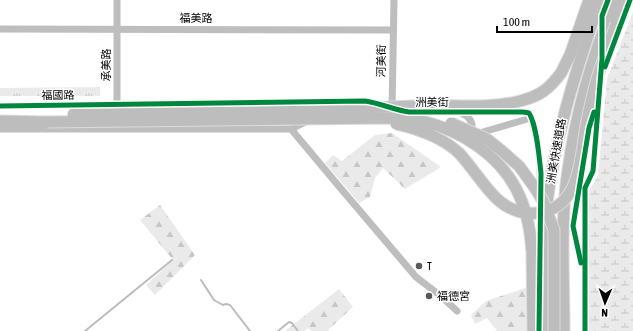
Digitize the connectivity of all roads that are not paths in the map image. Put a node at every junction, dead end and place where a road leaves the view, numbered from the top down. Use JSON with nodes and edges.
{"nodes":[{"id":1,"x":117,"y":0,"type":"edge"},
{"id":2,"x":394,"y":0,"type":"edge"},
{"id":3,"x":589,"y":0,"type":"edge"},
{"id":4,"x":600,"y":0,"type":"edge"},
{"id":5,"x":616,"y":0,"type":"edge"},
{"id":6,"x":623,"y":0,"type":"edge"},
{"id":7,"x":0,"y":29,"type":"edge"},
{"id":8,"x":117,"y":29,"type":"junction"},
{"id":9,"x":393,"y":30,"type":"junction"},
{"id":10,"x":117,"y":104,"type":"junction"},
{"id":11,"x":0,"y":106,"type":"edge"},
{"id":12,"x":392,"y":108,"type":"junction"},
{"id":13,"x":460,"y":112,"type":"junction"},
{"id":14,"x":373,"y":114,"type":"junction"},
{"id":15,"x":0,"y":115,"type":"edge"},
{"id":16,"x":47,"y":118,"type":"junction"},
{"id":17,"x":531,"y":118,"type":"junction"},
{"id":18,"x":0,"y":121,"type":"edge"},
{"id":19,"x":391,"y":122,"type":"junction"},
{"id":20,"x":0,"y":128,"type":"edge"},
{"id":21,"x":291,"y":128,"type":"junction"},
{"id":22,"x":117,"y":129,"type":"junction"},
{"id":23,"x":467,"y":136,"type":"junction"},
{"id":24,"x":457,"y":311,"type":"dead end"},
{"id":25,"x":533,"y":331,"type":"edge"},
{"id":26,"x":539,"y":331,"type":"edge"},
{"id":27,"x":543,"y":331,"type":"edge"},
{"id":28,"x":554,"y":331,"type":"edge"},
{"id":29,"x":564,"y":331,"type":"edge"}],
"edges":[{"from":1,"to":8,"type":"street","name":"承美路"},
{"from":2,"to":9,"type":"street","name":"河美街"},
{"from":3,"to":14,"type":"highway","bridge":true},
{"from":4,"to":27,"type":"highway","name":"洲美快速道路","bridge":true},
{"from":5,"to":29,"type":"highway","name":"洲美快速道路","bridge":true},
{"from":6,"to":14,"type":"highway","bridge":true},
{"from":7,"to":8,"type":"street","name":"福美路"},
{"from":8,"to":9,"type":"street","name":"福美路"},
{"from":8,"to":10,"type":"street","name":"承美路"},
{"from":9,"to":12,"type":"street","name":"河美街"},
{"from":10,"to":11,"type":"street","name":"福國路"},
{"from":10,"to":12,"type":"street","name":"洲美街"},
{"from":10,"to":22,"type":"street","name":"承美路"},
{"from":12,"to":13,"type":"street","name":"洲美街"},
{"from":12,"to":19,"type":"street","name":"河美街"},
{"from":13,"to":17,"type":"street","name":"洲美街"},
{"from":13,"to":23,"type":"street","name":"洲美街"},
{"from":14,"to":16,"type":"highway","bridge":true},
{"from":14,"to":25,"type":"highway","bridge":true},
{"from":14,"to":28,"type":"highway","bridge":true},
{"from":15,"to":16,"type":"highway"},
{"from":16,"to":18,"type":"highway"},
{"from":17,"to":23,"type":"street"},
{"from":17,"to":26,"type":"street"},
{"from":19,"to":21,"type":"street"},
{"from":19,"to":23,"type":"street"},
{"from":20,"to":22,"type":"street"},
{"from":21,"to":22,"type":"street"},
{"from":21,"to":24,"type":"street"}]}
